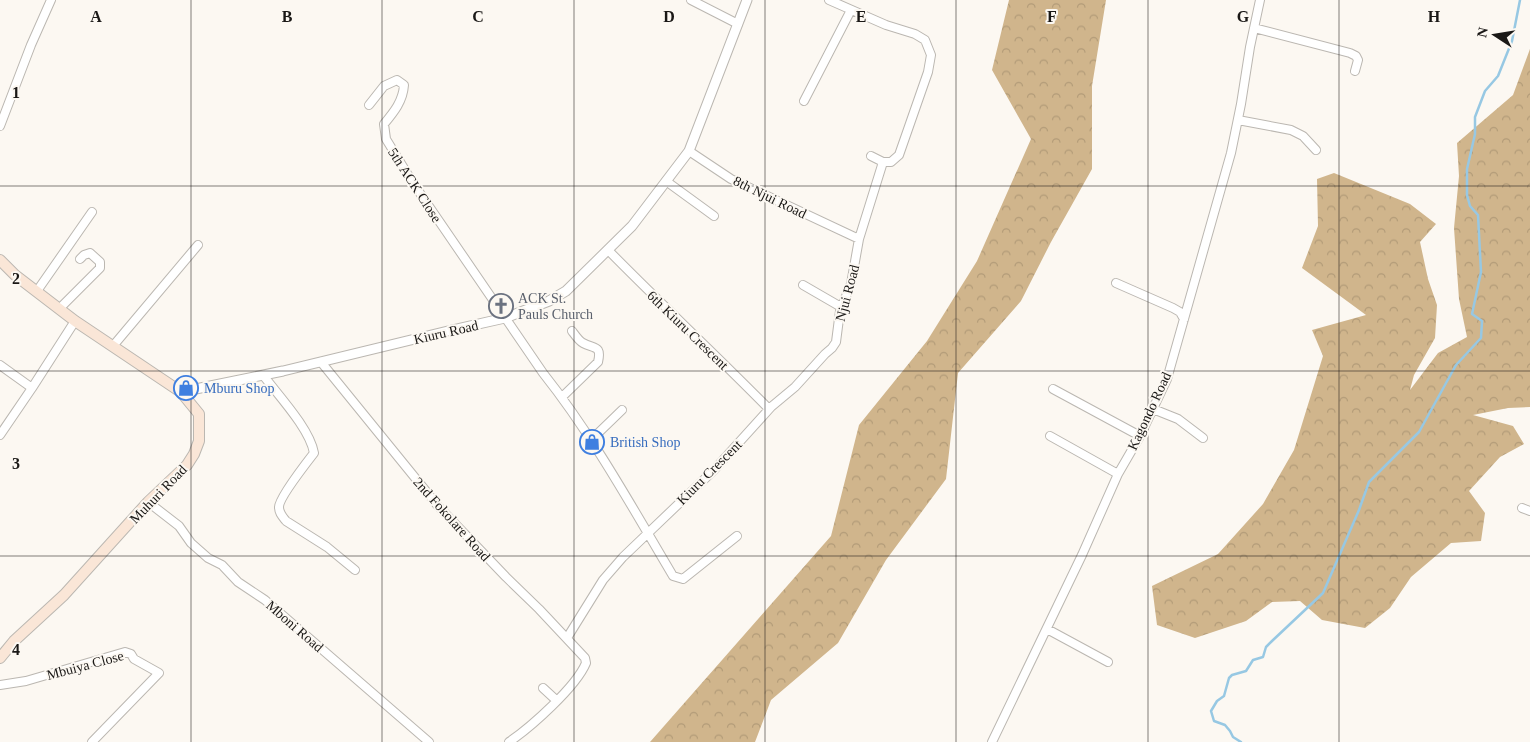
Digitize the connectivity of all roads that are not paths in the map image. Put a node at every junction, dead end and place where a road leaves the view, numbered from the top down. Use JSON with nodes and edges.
{"nodes":[{"id":1,"x":51,"y":0,"type":"edge"},
{"id":2,"x":691,"y":0,"type":"edge"},
{"id":3,"x":747,"y":0,"type":"edge"},
{"id":4,"x":829,"y":0,"type":"edge"},
{"id":5,"x":1260,"y":0,"type":"edge"},
{"id":6,"x":850,"y":10,"type":"junction"},
{"id":7,"x":738,"y":24,"type":"junction"},
{"id":8,"x":1254,"y":28,"type":"junction"},
{"id":9,"x":1355,"y":71,"type":"dead end"},
{"id":10,"x":804,"y":101,"type":"dead end"},
{"id":11,"x":369,"y":105,"type":"dead end"},
{"id":12,"x":1238,"y":120,"type":"junction"},
{"id":13,"x":0,"y":126,"type":"edge"},
{"id":14,"x":1316,"y":150,"type":"dead end"},
{"id":15,"x":689,"y":151,"type":"junction"},
{"id":16,"x":871,"y":156,"type":"dead end"},
{"id":17,"x":883,"y":162,"type":"junction"},
{"id":18,"x":666,"y":181,"type":"junction"},
{"id":19,"x":92,"y":212,"type":"dead end"},
{"id":20,"x":714,"y":216,"type":"dead end"},
{"id":21,"x":856,"y":238,"type":"junction"},
{"id":22,"x":198,"y":244,"type":"dead end"},
{"id":23,"x":608,"y":250,"type":"junction"},
{"id":24,"x":80,"y":259,"type":"dead end"},
{"id":25,"x":0,"y":260,"type":"edge"},
{"id":26,"x":1116,"y":283,"type":"dead end"},
{"id":27,"x":804,"y":285,"type":"dead end"},
{"id":28,"x":36,"y":291,"type":"junction"},
{"id":29,"x":841,"y":308,"type":"junction"},
{"id":30,"x":59,"y":309,"type":"junction"},
{"id":31,"x":505,"y":318,"type":"junction"},
{"id":32,"x":1184,"y":319,"type":"junction"},
{"id":33,"x":75,"y":321,"type":"junction"},
{"id":34,"x":572,"y":331,"type":"dead end"},
{"id":35,"x":112,"y":346,"type":"junction"},
{"id":36,"x":321,"y":362,"type":"junction"},
{"id":37,"x":0,"y":365,"type":"edge"},
{"id":38,"x":264,"y":375,"type":"junction"},
{"id":39,"x":32,"y":388,"type":"junction"},
{"id":40,"x":1053,"y":389,"type":"dead end"},
{"id":41,"x":181,"y":392,"type":"junction"},
{"id":42,"x":562,"y":397,"type":"junction"},
{"id":43,"x":769,"y":409,"type":"junction"},
{"id":44,"x":1153,"y":409,"type":"junction"},
{"id":45,"x":622,"y":410,"type":"dead end"},
{"id":46,"x":0,"y":435,"type":"edge"},
{"id":47,"x":1050,"y":436,"type":"dead end"},
{"id":48,"x":1140,"y":436,"type":"junction"},
{"id":49,"x":1203,"y":438,"type":"dead end"},
{"id":50,"x":591,"y":440,"type":"junction"},
{"id":51,"x":1118,"y":474,"type":"junction"},
{"id":52,"x":148,"y":502,"type":"junction"},
{"id":53,"x":1522,"y":508,"type":"dead end"},
{"id":54,"x":1530,"y":511,"type":"edge"},
{"id":55,"x":648,"y":533,"type":"junction"},
{"id":56,"x":737,"y":536,"type":"dead end"},
{"id":57,"x":355,"y":570,"type":"dead end"},
{"id":58,"x":1047,"y":629,"type":"junction"},
{"id":59,"x":567,"y":638,"type":"junction"},
{"id":60,"x":0,"y":658,"type":"edge"},
{"id":61,"x":1108,"y":662,"type":"dead end"},
{"id":62,"x":0,"y":685,"type":"edge"},
{"id":63,"x":543,"y":688,"type":"dead end"},
{"id":64,"x":556,"y":700,"type":"junction"},
{"id":65,"x":92,"y":742,"type":"edge"},
{"id":66,"x":428,"y":742,"type":"edge"},
{"id":67,"x":509,"y":742,"type":"edge"},
{"id":68,"x":992,"y":742,"type":"edge"}],
"edges":[{"from":1,"to":13,"type":"street"},
{"from":2,"to":7,"type":"street"},
{"from":3,"to":7,"type":"street"},
{"from":4,"to":6,"type":"street"},
{"from":5,"to":8,"type":"street","name":"Kagondo Road"},
{"from":6,"to":10,"type":"street"},
{"from":6,"to":17,"type":"street"},
{"from":7,"to":15,"type":"street","name":"Kiuru Road"},
{"from":8,"to":9,"type":"street"},
{"from":8,"to":12,"type":"street","name":"Kagondo Road"},
{"from":11,"to":31,"type":"street","name":"5th ACK Close"},
{"from":12,"to":14,"type":"street"},
{"from":12,"to":32,"type":"street","name":"Kagondo Road"},
{"from":15,"to":18,"type":"street","name":"Kiuru Road"},
{"from":15,"to":21,"type":"street","name":"8th Njui Road"},
{"from":16,"to":17,"type":"street"},
{"from":17,"to":21,"type":"street","name":"Njui Road"},
{"from":18,"to":20,"type":"street"},
{"from":18,"to":23,"type":"street","name":"Kiuru Road"},
{"from":19,"to":28,"type":"street"},
{"from":21,"to":29,"type":"street","name":"Njui Road"},
{"from":22,"to":35,"type":"street"},
{"from":23,"to":31,"type":"street","name":"Kiuru Road"},
{"from":23,"to":43,"type":"street","name":"6th Kiuru Crescent"},
{"from":24,"to":30,"type":"street"},
{"from":25,"to":28,"type":"main road","name":"Muhuri Road"},
{"from":26,"to":32,"type":"street"},
{"from":27,"to":29,"type":"street"},
{"from":28,"to":30,"type":"main road","name":"Muhuri Road"},
{"from":29,"to":43,"type":"street","name":"Njui Road"},
{"from":30,"to":33,"type":"main road","name":"Muhuri Road"},
{"from":31,"to":36,"type":"street","name":"Kiuru Road"},
{"from":31,"to":42,"type":"street"},
{"from":32,"to":44,"type":"street","name":"Kagondo Road"},
{"from":33,"to":35,"type":"main road","name":"Muhuri Road"},
{"from":33,"to":39,"type":"street"},
{"from":34,"to":42,"type":"street"},
{"from":35,"to":41,"type":"main road","name":"Muhuri Road"},
{"from":36,"to":38,"type":"street","name":"Kiuru Road"},
{"from":36,"to":59,"type":"street","name":"2nd Fokolare Road"},
{"from":37,"to":39,"type":"street"},
{"from":38,"to":41,"type":"street","name":"Kiuru Road"},
{"from":38,"to":57,"type":"street"},
{"from":39,"to":46,"type":"street"},
{"from":40,"to":48,"type":"street"},
{"from":41,"to":52,"type":"main road","name":"Muhuri Road"},
{"from":42,"to":50,"type":"street"},
{"from":43,"to":55,"type":"street","name":"Kiuru Crescent"},
{"from":44,"to":48,"type":"street","name":"Kagondo Road"},
{"from":44,"to":49,"type":"street"},
{"from":45,"to":50,"type":"street"},
{"from":47,"to":51,"type":"street"},
{"from":48,"to":51,"type":"street","name":"Kagondo Road"},
{"from":50,"to":55,"type":"street"},
{"from":51,"to":58,"type":"street","name":"Kagondo Road"},
{"from":52,"to":60,"type":"main road","name":"Muhuri Road"},
{"from":52,"to":66,"type":"street","name":"Mboni Road"},
{"from":53,"to":54,"type":"street"},
{"from":55,"to":56,"type":"street"},
{"from":55,"to":59,"type":"street","name":"Kiuru Crescent"},
{"from":58,"to":61,"type":"street"},
{"from":58,"to":68,"type":"street","name":"Kagondo Road"},
{"from":59,"to":64,"type":"street","name":"2nd Fokolare Road"},
{"from":62,"to":65,"type":"street","name":"Mbuiya Close"},
{"from":63,"to":64,"type":"street"},
{"from":64,"to":67,"type":"street"}]}
